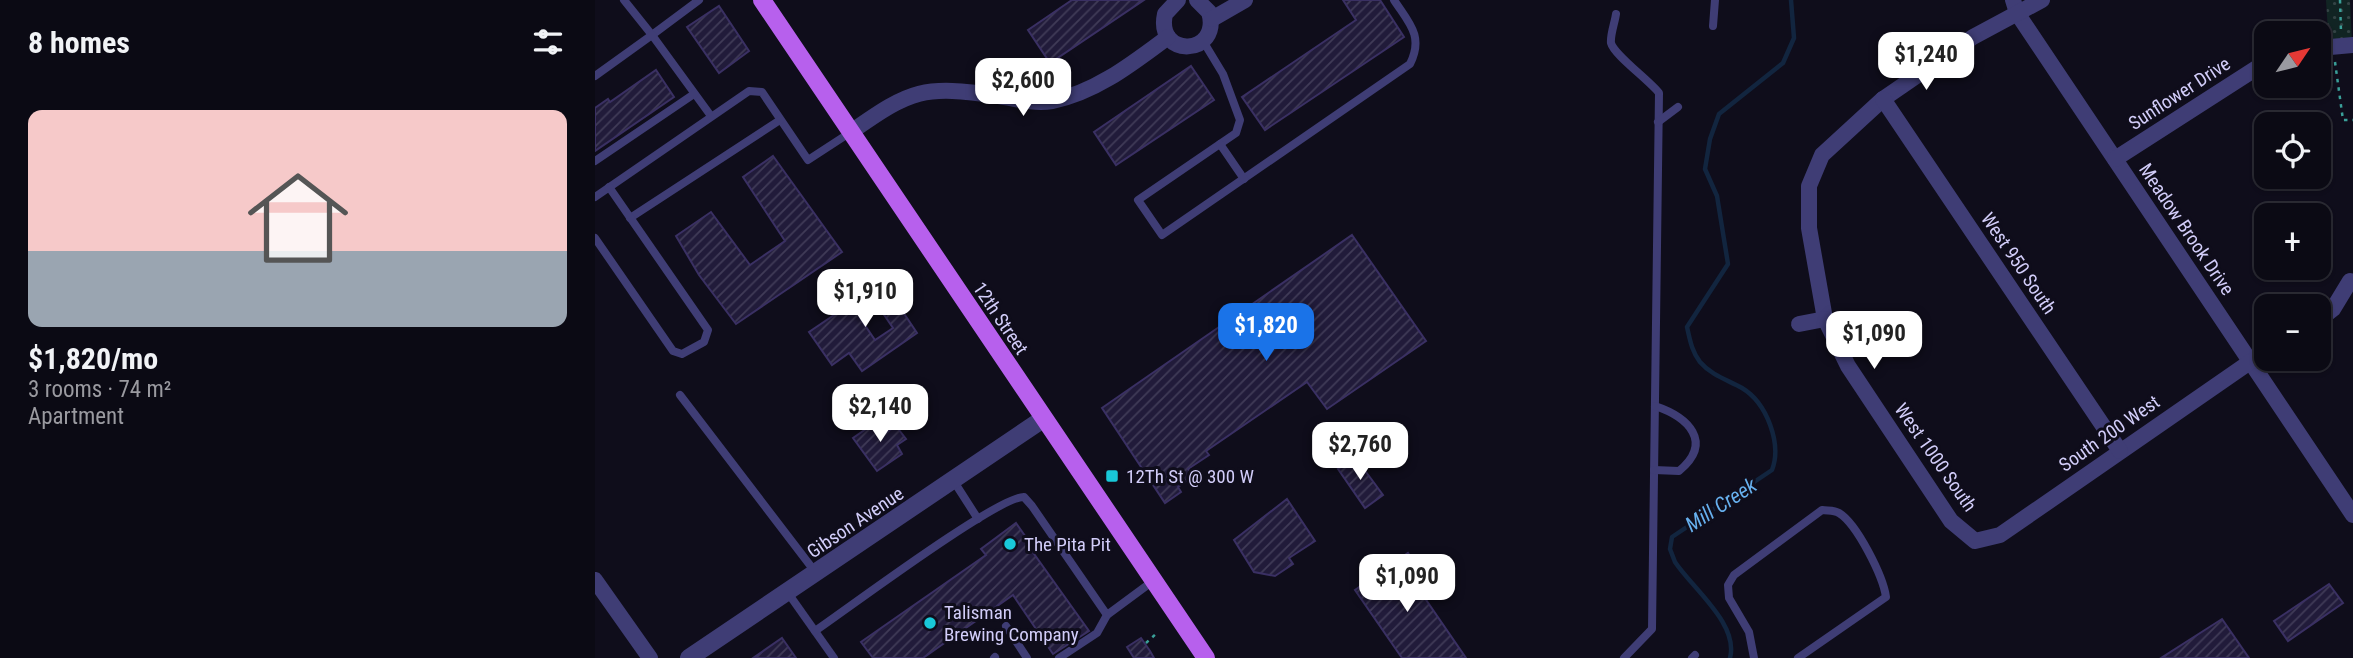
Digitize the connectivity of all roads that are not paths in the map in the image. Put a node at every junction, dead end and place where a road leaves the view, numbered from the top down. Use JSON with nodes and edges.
{"nodes":[{"id":1,"x":624,"y":0,"type":"edge"},
{"id":2,"x":699,"y":0,"type":"edge"},
{"id":3,"x":1178,"y":0,"type":"edge"},
{"id":4,"x":1197,"y":0,"type":"edge"},
{"id":5,"x":1245,"y":0,"type":"edge"},
{"id":6,"x":1394,"y":0,"type":"edge"},
{"id":7,"x":1714,"y":0,"type":"edge"},
{"id":8,"x":2042,"y":0,"type":"edge"},
{"id":9,"x":768,"y":2,"type":"edge"},
{"id":10,"x":2015,"y":6,"type":"edge"},
{"id":11,"x":1616,"y":14,"type":"dead end"},
{"id":12,"x":1212,"y":19,"type":"junction"},
{"id":13,"x":1713,"y":26,"type":"dead end"},
{"id":14,"x":652,"y":35,"type":"junction"},
{"id":15,"x":1168,"y":37,"type":"junction"},
{"id":16,"x":1203,"y":41,"type":"junction"},
{"id":17,"x":2353,"y":45,"type":"edge"},
{"id":18,"x":2331,"y":47,"type":"edge"},
{"id":19,"x":2254,"y":70,"type":"edge"},
{"id":20,"x":595,"y":76,"type":"edge"},
{"id":21,"x":694,"y":94,"type":"junction"},
{"id":22,"x":1883,"y":99,"type":"junction"},
{"id":23,"x":1678,"y":107,"type":"dead end"},
{"id":24,"x":711,"y":116,"type":"junction"},
{"id":25,"x":780,"y":120,"type":"junction"},
{"id":26,"x":1658,"y":122,"type":"junction"},
{"id":27,"x":851,"y":132,"type":"junction"},
{"id":28,"x":1220,"y":144,"type":"junction"},
{"id":29,"x":2115,"y":159,"type":"junction"},
{"id":30,"x":595,"y":161,"type":"edge"},
{"id":31,"x":1244,"y":179,"type":"junction"},
{"id":32,"x":609,"y":187,"type":"junction"},
{"id":33,"x":595,"y":197,"type":"edge"},
{"id":34,"x":630,"y":218,"type":"junction"},
{"id":35,"x":595,"y":238,"type":"edge"},
{"id":36,"x":2350,"y":281,"type":"dead end"},
{"id":37,"x":2331,"y":311,"type":"edge"},
{"id":38,"x":1825,"y":319,"type":"junction"},
{"id":39,"x":1799,"y":324,"type":"dead end"},
{"id":40,"x":2254,"y":360,"type":"edge"},
{"id":41,"x":2250,"y":362,"type":"junction"},
{"id":42,"x":680,"y":395,"type":"dead end"},
{"id":43,"x":1655,"y":406,"type":"junction"},
{"id":44,"x":1043,"y":418,"type":"junction"},
{"id":45,"x":2120,"y":451,"type":"junction"},
{"id":46,"x":1654,"y":470,"type":"junction"},
{"id":47,"x":953,"y":480,"type":"junction"},
{"id":48,"x":2353,"y":515,"type":"edge"},
{"id":49,"x":978,"y":519,"type":"junction"},
{"id":50,"x":1975,"y":541,"type":"joint"},
{"id":51,"x":816,"y":573,"type":"junction"},
{"id":52,"x":595,"y":580,"type":"edge"},
{"id":53,"x":1153,"y":581,"type":"junction"},
{"id":54,"x":788,"y":593,"type":"junction"},
{"id":55,"x":1107,"y":615,"type":"junction"},
{"id":56,"x":1006,"y":626,"type":"dead end"},
{"id":57,"x":815,"y":631,"type":"junction"},
{"id":58,"x":693,"y":657,"type":"edge"},
{"id":59,"x":1626,"y":657,"type":"edge"},
{"id":60,"x":650,"y":658,"type":"edge"},
{"id":61,"x":834,"y":658,"type":"edge"},
{"id":62,"x":1027,"y":658,"type":"edge"},
{"id":63,"x":1059,"y":658,"type":"edge"},
{"id":64,"x":1206,"y":658,"type":"edge"},
{"id":65,"x":1754,"y":658,"type":"edge"},
{"id":66,"x":1798,"y":658,"type":"edge"}],
"edges":[{"from":1,"to":14,"type":"lane"},
{"from":2,"to":14,"type":"lane"},
{"from":3,"to":15,"type":"street"},
{"from":4,"to":12,"type":"street"},
{"from":5,"to":12,"type":"street"},
{"from":6,"to":31,"type":"lane"},
{"from":7,"to":13,"type":"lane"},
{"from":8,"to":10,"type":"street"},
{"from":9,"to":27,"type":"main road","name":"12th Street"},
{"from":10,"to":22,"type":"street"},
{"from":10,"to":29,"type":"street","name":"Meadow Brook Drive"},
{"from":11,"to":26,"type":"lane"},
{"from":12,"to":16,"type":"street"},
{"from":14,"to":20,"type":"lane"},
{"from":14,"to":21,"type":"lane"},
{"from":15,"to":16,"type":"street"},
{"from":15,"to":27,"type":"street"},
{"from":16,"to":28,"type":"lane"},
{"from":17,"to":18,"type":"street"},
{"from":19,"to":29,"type":"street","name":"Sunflower Drive"},
{"from":21,"to":24,"type":"lane"},
{"from":21,"to":30,"type":"lane"},
{"from":22,"to":38,"type":"street","name":"West 1000 South"},
{"from":22,"to":45,"type":"street","name":"West 950 South"},
{"from":23,"to":26,"type":"lane"},
{"from":24,"to":25,"type":"lane"},
{"from":24,"to":32,"type":"lane"},
{"from":25,"to":27,"type":"lane"},
{"from":25,"to":34,"type":"lane"},
{"from":26,"to":43,"type":"lane"},
{"from":27,"to":44,"type":"main road","name":"12th Street"},
{"from":28,"to":31,"type":"lane"},
{"from":28,"to":31,"type":"lane"},
{"from":29,"to":41,"type":"street","name":"Meadow Brook Drive"},
{"from":32,"to":33,"type":"lane"},
{"from":32,"to":34,"type":"lane"},
{"from":34,"to":35,"type":"lane"},
{"from":36,"to":37,"type":"street"},
{"from":38,"to":39,"type":"street"},
{"from":38,"to":50,"type":"street","name":"West 1000 South"},
{"from":40,"to":41,"type":"street","name":"South 200 West"},
{"from":41,"to":45,"type":"street","name":"South 200 West"},
{"from":41,"to":48,"type":"street","name":"Meadow Brook Drive"},
{"from":42,"to":51,"type":"lane"},
{"from":43,"to":46,"type":"lane"},
{"from":43,"to":46,"type":"lane"},
{"from":44,"to":47,"type":"street","name":"Gibson Avenue"},
{"from":44,"to":53,"type":"main road","name":"12th Street"},
{"from":45,"to":50,"type":"street","name":"South 200 West"},
{"from":46,"to":59,"type":"lane"},
{"from":47,"to":49,"type":"lane"},
{"from":47,"to":51,"type":"street","name":"Gibson Avenue"},
{"from":49,"to":55,"type":"lane"},
{"from":49,"to":57,"type":"lane"},
{"from":51,"to":54,"type":"street","name":"Gibson Avenue"},
{"from":52,"to":60,"type":"street"},
{"from":53,"to":55,"type":"lane"},
{"from":53,"to":64,"type":"main road","name":"12th Street"},
{"from":54,"to":57,"type":"lane"},
{"from":54,"to":58,"type":"street","name":"Gibson Avenue"},
{"from":55,"to":63,"type":"lane"},
{"from":56,"to":62,"type":"lane"},
{"from":57,"to":61,"type":"lane"},
{"from":65,"to":66,"type":"lane"}]}
